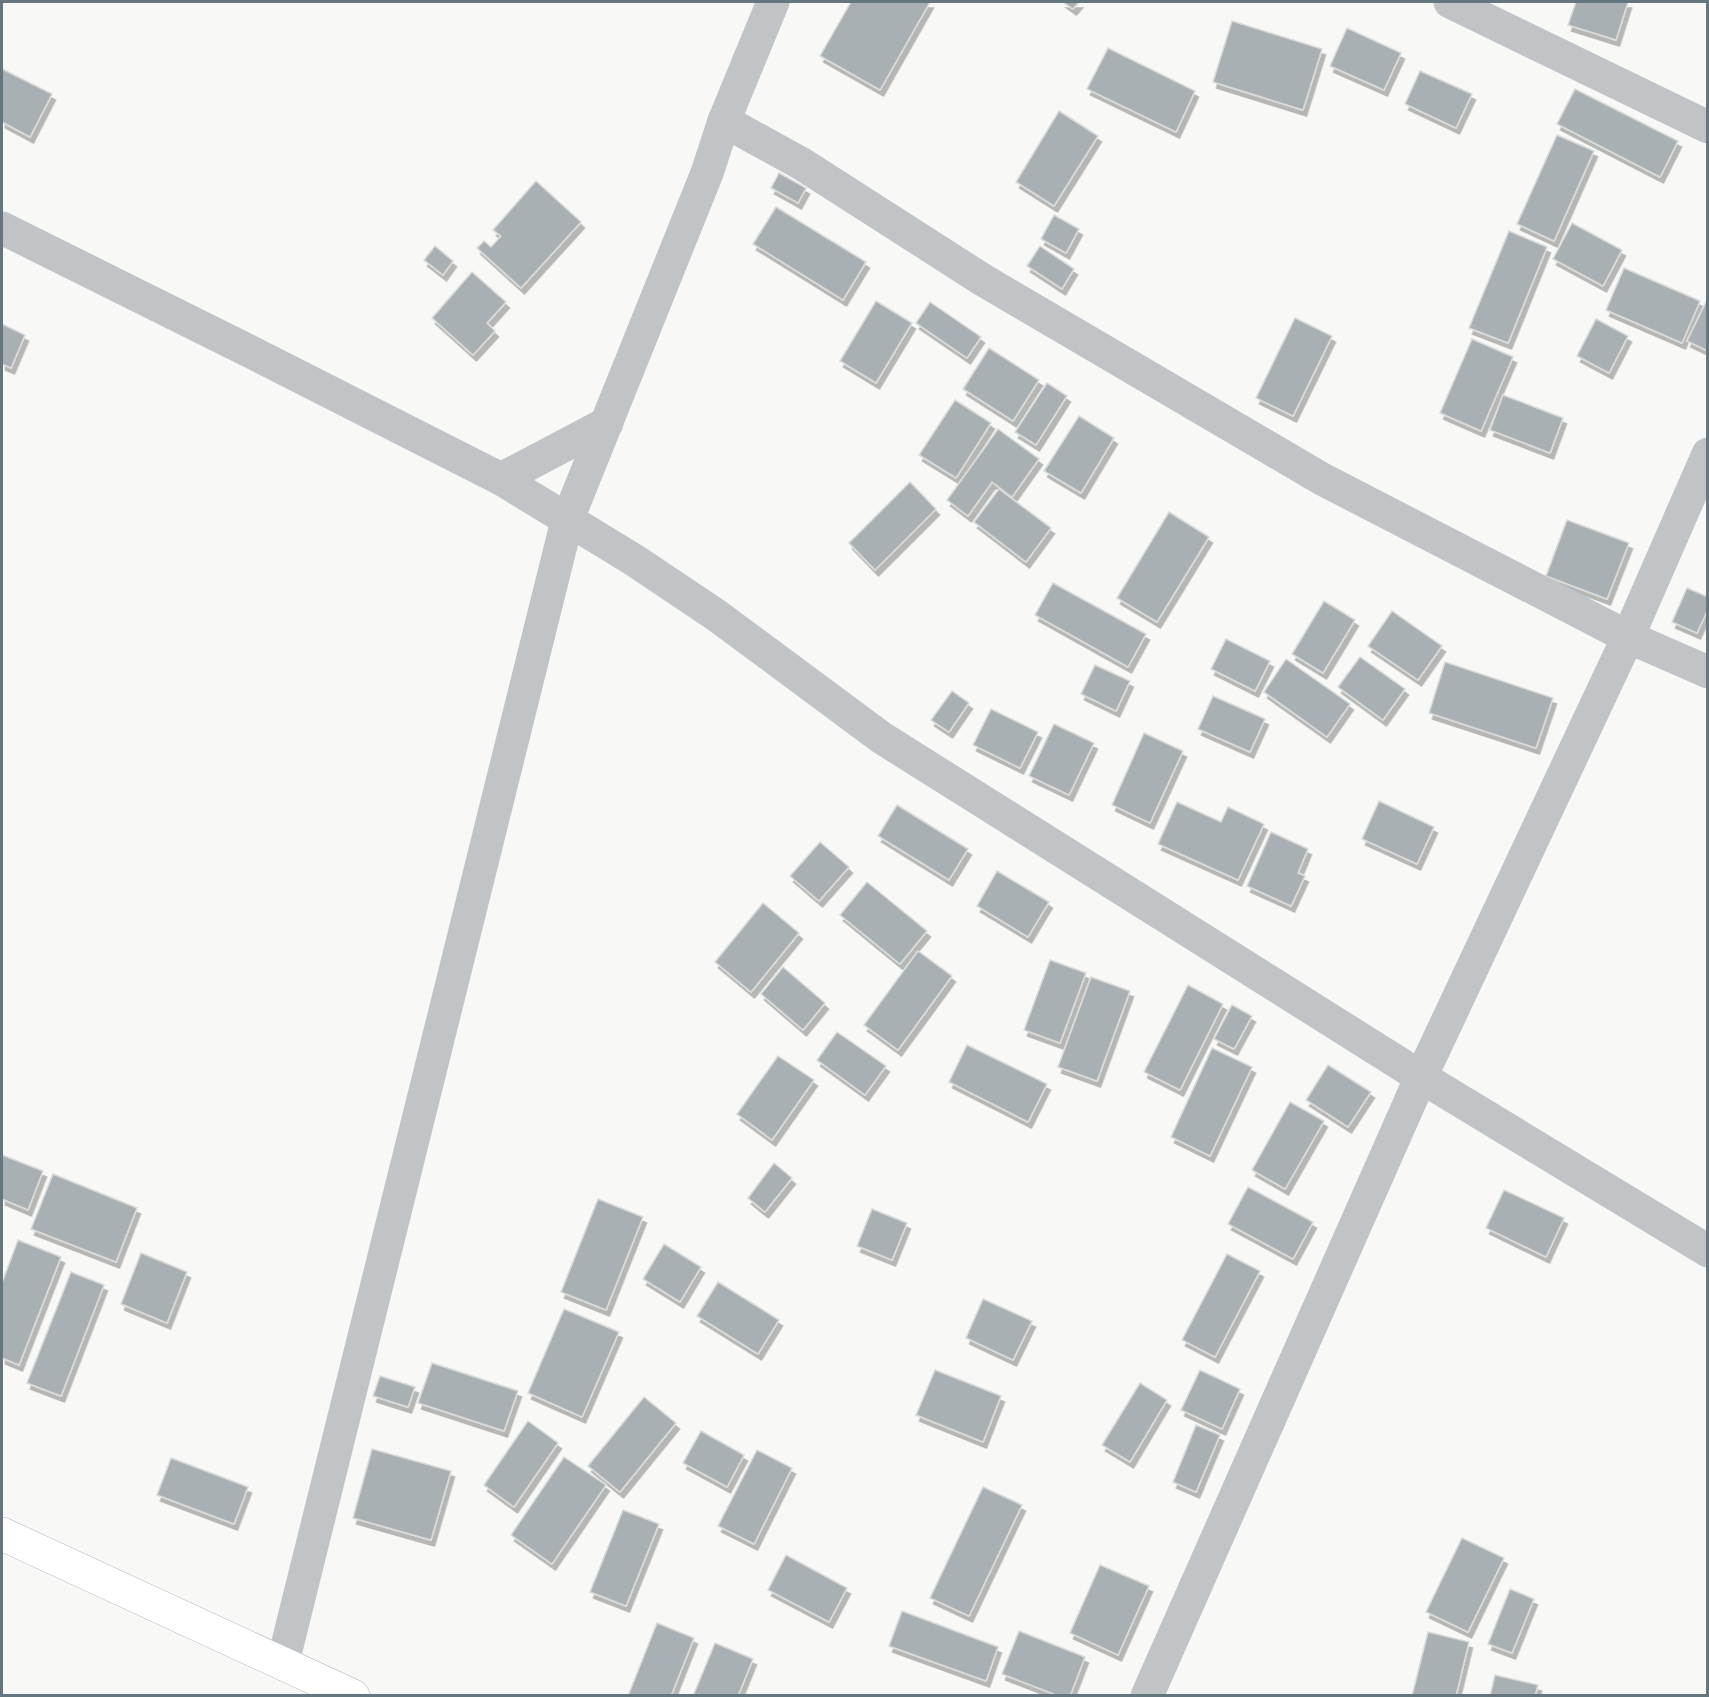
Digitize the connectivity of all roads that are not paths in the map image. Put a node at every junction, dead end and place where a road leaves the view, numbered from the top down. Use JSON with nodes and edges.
{"nodes":[{"id":1,"x":773,"y":2,"type":"edge"},
{"id":2,"x":1450,"y":2,"type":"edge"},
{"id":3,"x":724,"y":121,"type":"junction"},
{"id":4,"x":1707,"y":127,"type":"edge"},
{"id":5,"x":2,"y":228,"type":"edge"},
{"id":6,"x":607,"y":423,"type":"junction"},
{"id":7,"x":1707,"y":454,"type":"edge"},
{"id":8,"x":501,"y":479,"type":"junction"},
{"id":9,"x":567,"y":521,"type":"junction"},
{"id":10,"x":1628,"y":637,"type":"junction"},
{"id":11,"x":1707,"y":672,"type":"edge"},
{"id":12,"x":1421,"y":1077,"type":"junction"},
{"id":13,"x":1707,"y":1251,"type":"edge"},
{"id":14,"x":2,"y":1534,"type":"edge"},
{"id":15,"x":283,"y":1662,"type":"junction"},
{"id":16,"x":353,"y":1695,"type":"edge"},
{"id":17,"x":1147,"y":1695,"type":"edge"}],
"edges":[{"from":1,"to":3,"type":"street"},
{"from":2,"to":4,"type":"street"},
{"from":3,"to":6,"type":"street"},
{"from":3,"to":10,"type":"street"},
{"from":5,"to":8,"type":"street"},
{"from":6,"to":8,"type":"street"},
{"from":6,"to":9,"type":"street"},
{"from":7,"to":10,"type":"street"},
{"from":8,"to":9,"type":"street"},
{"from":9,"to":12,"type":"street"},
{"from":9,"to":15,"type":"street"},
{"from":10,"to":11,"type":"street"},
{"from":10,"to":12,"type":"street"},
{"from":12,"to":13,"type":"street"},
{"from":12,"to":17,"type":"street"},
{"from":14,"to":15,"type":"main road"},
{"from":15,"to":16,"type":"main road"}]}
